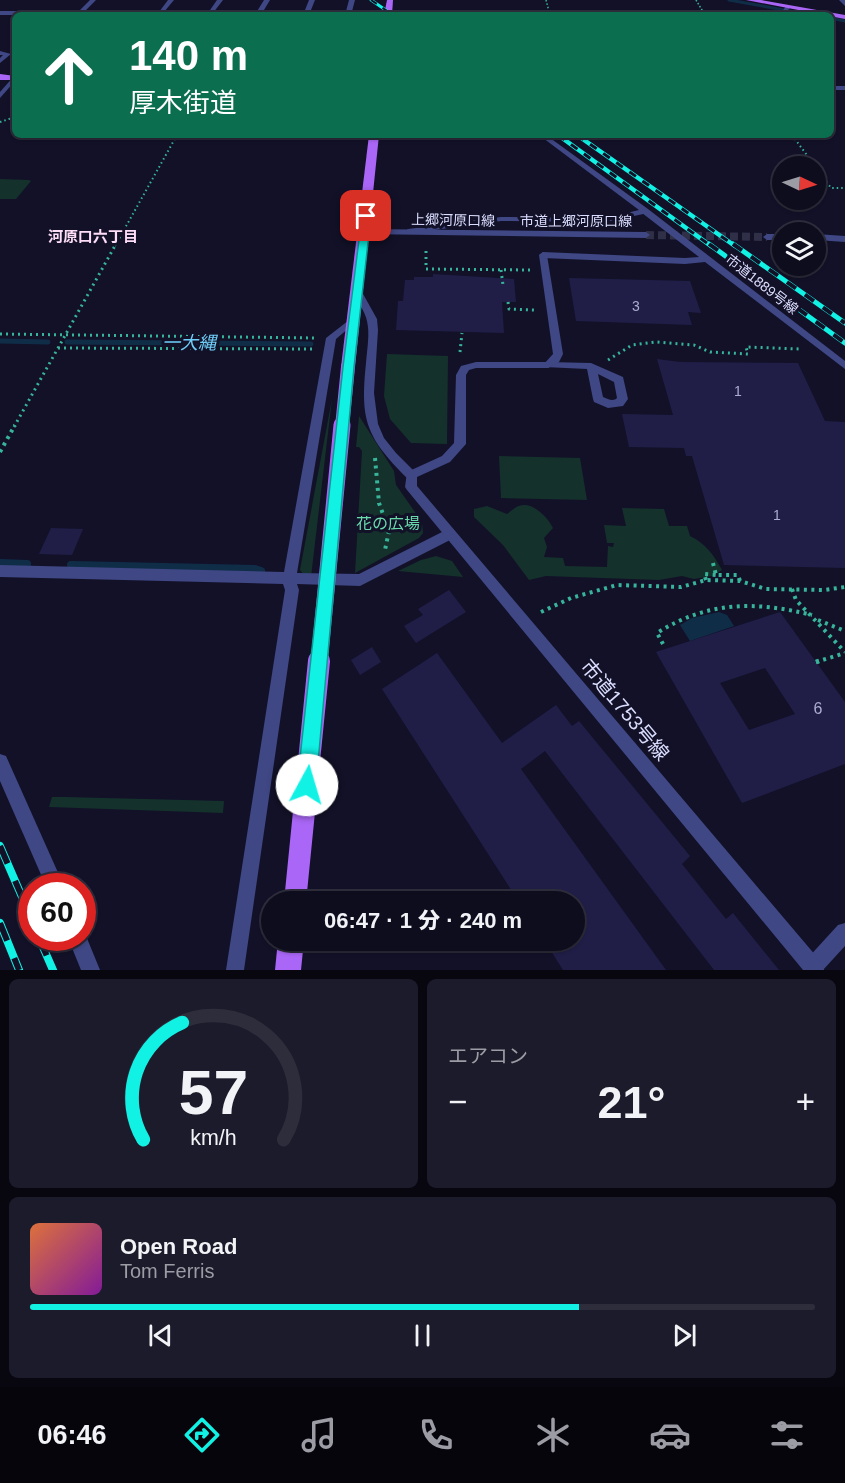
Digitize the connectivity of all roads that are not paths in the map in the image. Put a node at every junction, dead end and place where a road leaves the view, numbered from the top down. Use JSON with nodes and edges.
{"nodes":[{"id":1,"x":93,"y":0,"type":"edge"},
{"id":2,"x":171,"y":0,"type":"edge"},
{"id":3,"x":749,"y":0,"type":"edge"},
{"id":4,"x":81,"y":12,"type":"edge"},
{"id":5,"x":162,"y":12,"type":"edge"},
{"id":6,"x":802,"y":12,"type":"edge"},
{"id":7,"x":0,"y":53,"type":"edge"},
{"id":8,"x":0,"y":61,"type":"edge"},
{"id":9,"x":12,"y":82,"type":"edge"},
{"id":10,"x":0,"y":96,"type":"edge"},
{"id":11,"x":374,"y":138,"type":"edge"},
{"id":12,"x":546,"y":138,"type":"edge"},
{"id":13,"x":645,"y":211,"type":"junction"},
{"id":14,"x":364,"y":232,"type":"junction"},
{"id":15,"x":401,"y":233,"type":"junction"},
{"id":16,"x":506,"y":235,"type":"joint"},
{"id":17,"x":646,"y":235,"type":"tunnel mouth"},
{"id":18,"x":767,"y":237,"type":"tunnel mouth"},
{"id":19,"x":772,"y":237,"type":"edge"},
{"id":20,"x":826,"y":238,"type":"edge"},
{"id":21,"x":845,"y":239,"type":"edge"},
{"id":22,"x":708,"y":260,"type":"junction"},
{"id":23,"x":357,"y":292,"type":"junction"},
{"id":24,"x":353,"y":320,"type":"junction"},
{"id":25,"x":548,"y":365,"type":"junction"},
{"id":26,"x":591,"y":366,"type":"dead end"},
{"id":27,"x":845,"y":366,"type":"edge"},
{"id":28,"x":411,"y":475,"type":"junction"},
{"id":29,"x":450,"y":534,"type":"junction"},
{"id":30,"x":0,"y":571,"type":"edge"},
{"id":31,"x":289,"y":580,"type":"junction"},
{"id":32,"x":0,"y":762,"type":"edge"},
{"id":33,"x":49,"y":873,"type":"edge"},
{"id":34,"x":296,"y":891,"type":"edge"},
{"id":35,"x":845,"y":932,"type":"edge"},
{"id":36,"x":83,"y":951,"type":"edge"},
{"id":37,"x":290,"y":951,"type":"edge"},
{"id":38,"x":814,"y":969,"type":"edge"},
{"id":39,"x":91,"y":970,"type":"edge"},
{"id":40,"x":235,"y":970,"type":"edge"},
{"id":41,"x":288,"y":970,"type":"edge"}],
"edges":[{"from":1,"to":4,"type":"street"},
{"from":2,"to":5,"type":"street"},
{"from":3,"to":6,"type":"main road"},
{"from":7,"to":8,"type":"street"},
{"from":9,"to":10,"type":"street"},
{"from":11,"to":14,"type":"main road"},
{"from":12,"to":13,"type":"street"},
{"from":13,"to":15,"type":"street"},
{"from":13,"to":22,"type":"street"},
{"from":14,"to":15,"type":"street","name":"上郷河原口線"},
{"from":14,"to":23,"type":"main road"},
{"from":15,"to":16,"type":"street","name":"上郷河原口線"},
{"from":16,"to":17,"type":"street","name":"市道上郷河原口線"},
{"from":18,"to":19,"type":"street"},
{"from":20,"to":21,"type":"street"},
{"from":22,"to":25,"type":"street","name":"市道1889号線"},
{"from":22,"to":27,"type":"street","name":"市道1889号線"},
{"from":23,"to":24,"type":"main road"},
{"from":23,"to":28,"type":"street"},
{"from":24,"to":31,"type":"street"},
{"from":24,"to":34,"type":"main road","bridge":true},
{"from":25,"to":26,"type":"street"},
{"from":25,"to":28,"type":"street"},
{"from":28,"to":29,"type":"street","name":"市道1753号線"},
{"from":29,"to":31,"type":"street"},
{"from":29,"to":38,"type":"street","name":"市道1753号線"},
{"from":30,"to":31,"type":"street"},
{"from":31,"to":40,"type":"street"},
{"from":32,"to":33,"type":"street"},
{"from":35,"to":38,"type":"street"},
{"from":36,"to":39,"type":"street"},
{"from":37,"to":41,"type":"main road"}]}
